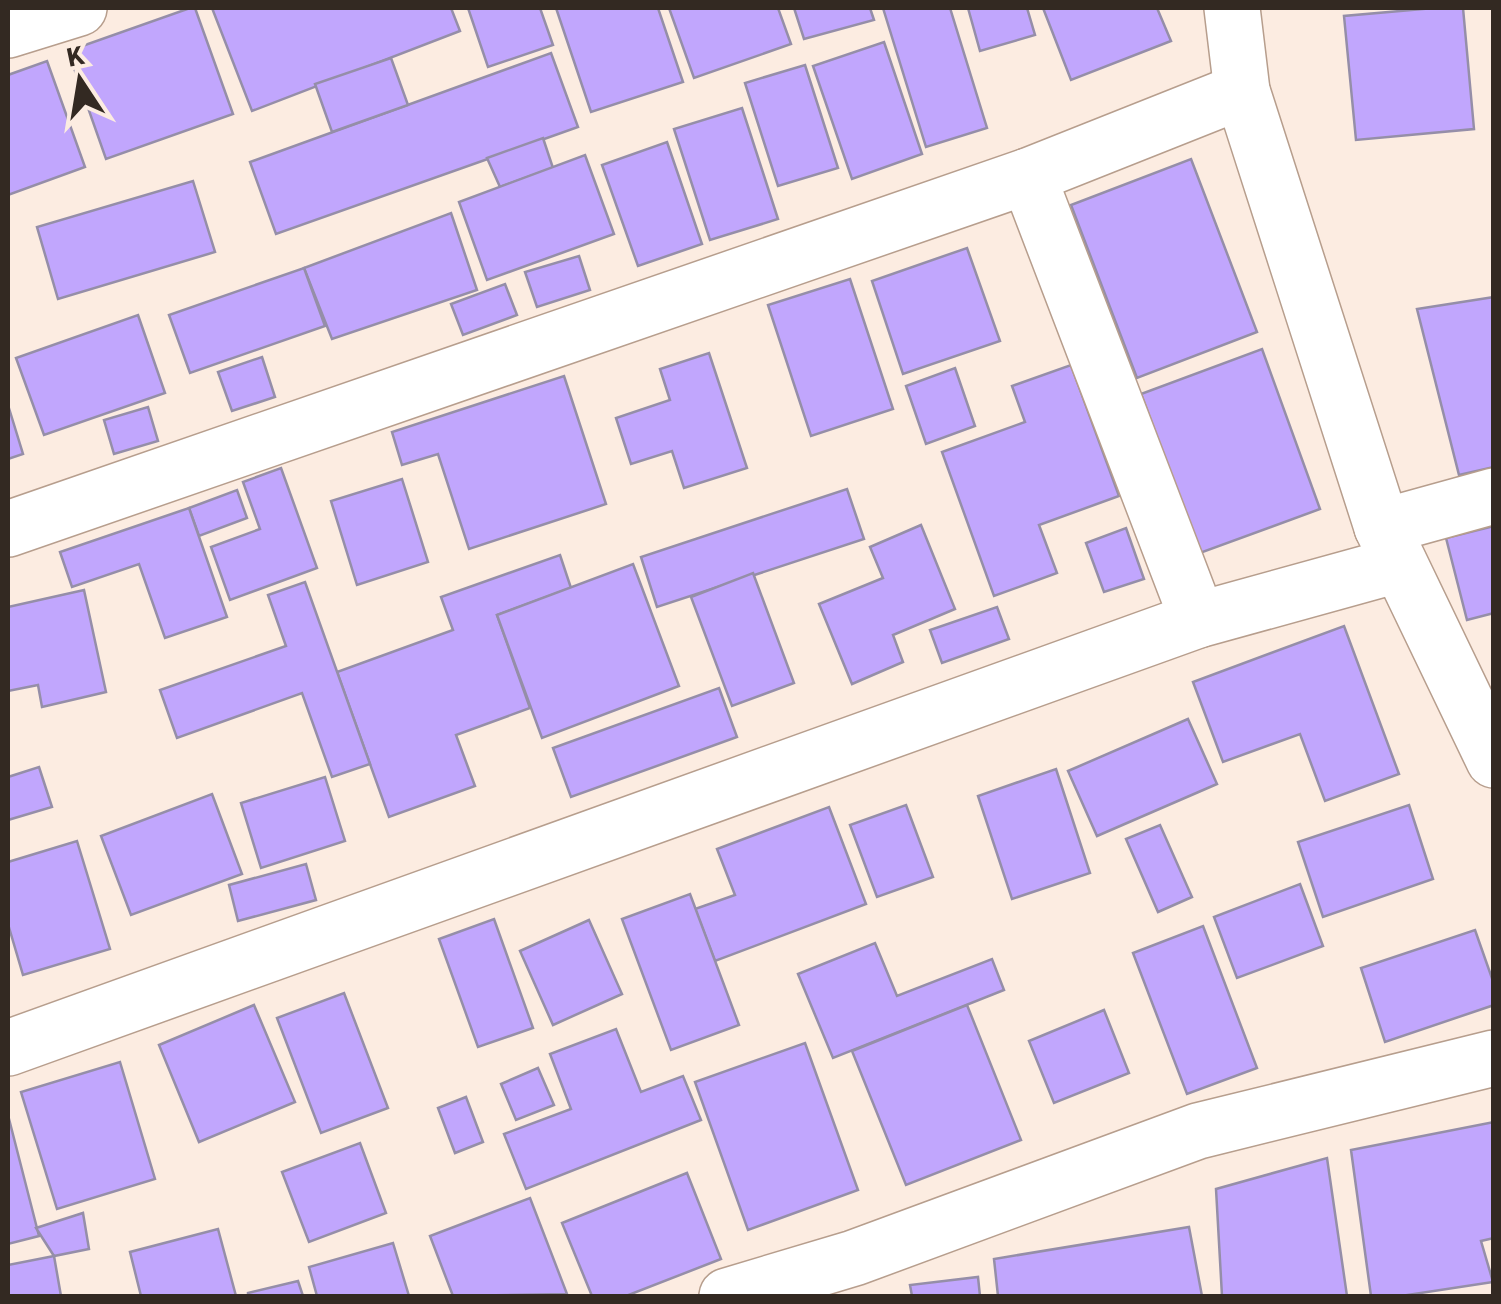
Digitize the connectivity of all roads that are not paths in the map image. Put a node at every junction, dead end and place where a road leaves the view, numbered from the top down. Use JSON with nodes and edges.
{"nodes":[{"id":1,"x":76,"y":8,"type":"edge"},
{"id":2,"x":1232,"y":8,"type":"edge"},
{"id":3,"x":8,"y":30,"type":"edge"},
{"id":4,"x":1242,"y":90,"type":"junction"},
{"id":5,"x":1028,"y":176,"type":"junction"},
{"id":6,"x":1494,"y":496,"type":"edge"},
{"id":7,"x":8,"y":529,"type":"edge"},
{"id":8,"x":1389,"y":546,"type":"junction"},
{"id":9,"x":1198,"y":620,"type":"junction"},
{"id":10,"x":1494,"y":760,"type":"edge"},
{"id":11,"x":8,"y":1048,"type":"edge"},
{"id":12,"x":1494,"y":1058,"type":"edge"},
{"id":13,"x":727,"y":1296,"type":"edge"}],
"edges":[{"from":1,"to":3,"type":"street"},
{"from":2,"to":4,"type":"street"},
{"from":4,"to":5,"type":"street"},
{"from":4,"to":8,"type":"street"},
{"from":5,"to":7,"type":"street"},
{"from":5,"to":9,"type":"street"},
{"from":6,"to":8,"type":"street"},
{"from":8,"to":9,"type":"street"},
{"from":8,"to":10,"type":"street"},
{"from":9,"to":11,"type":"street"},
{"from":12,"to":13,"type":"street"}]}
